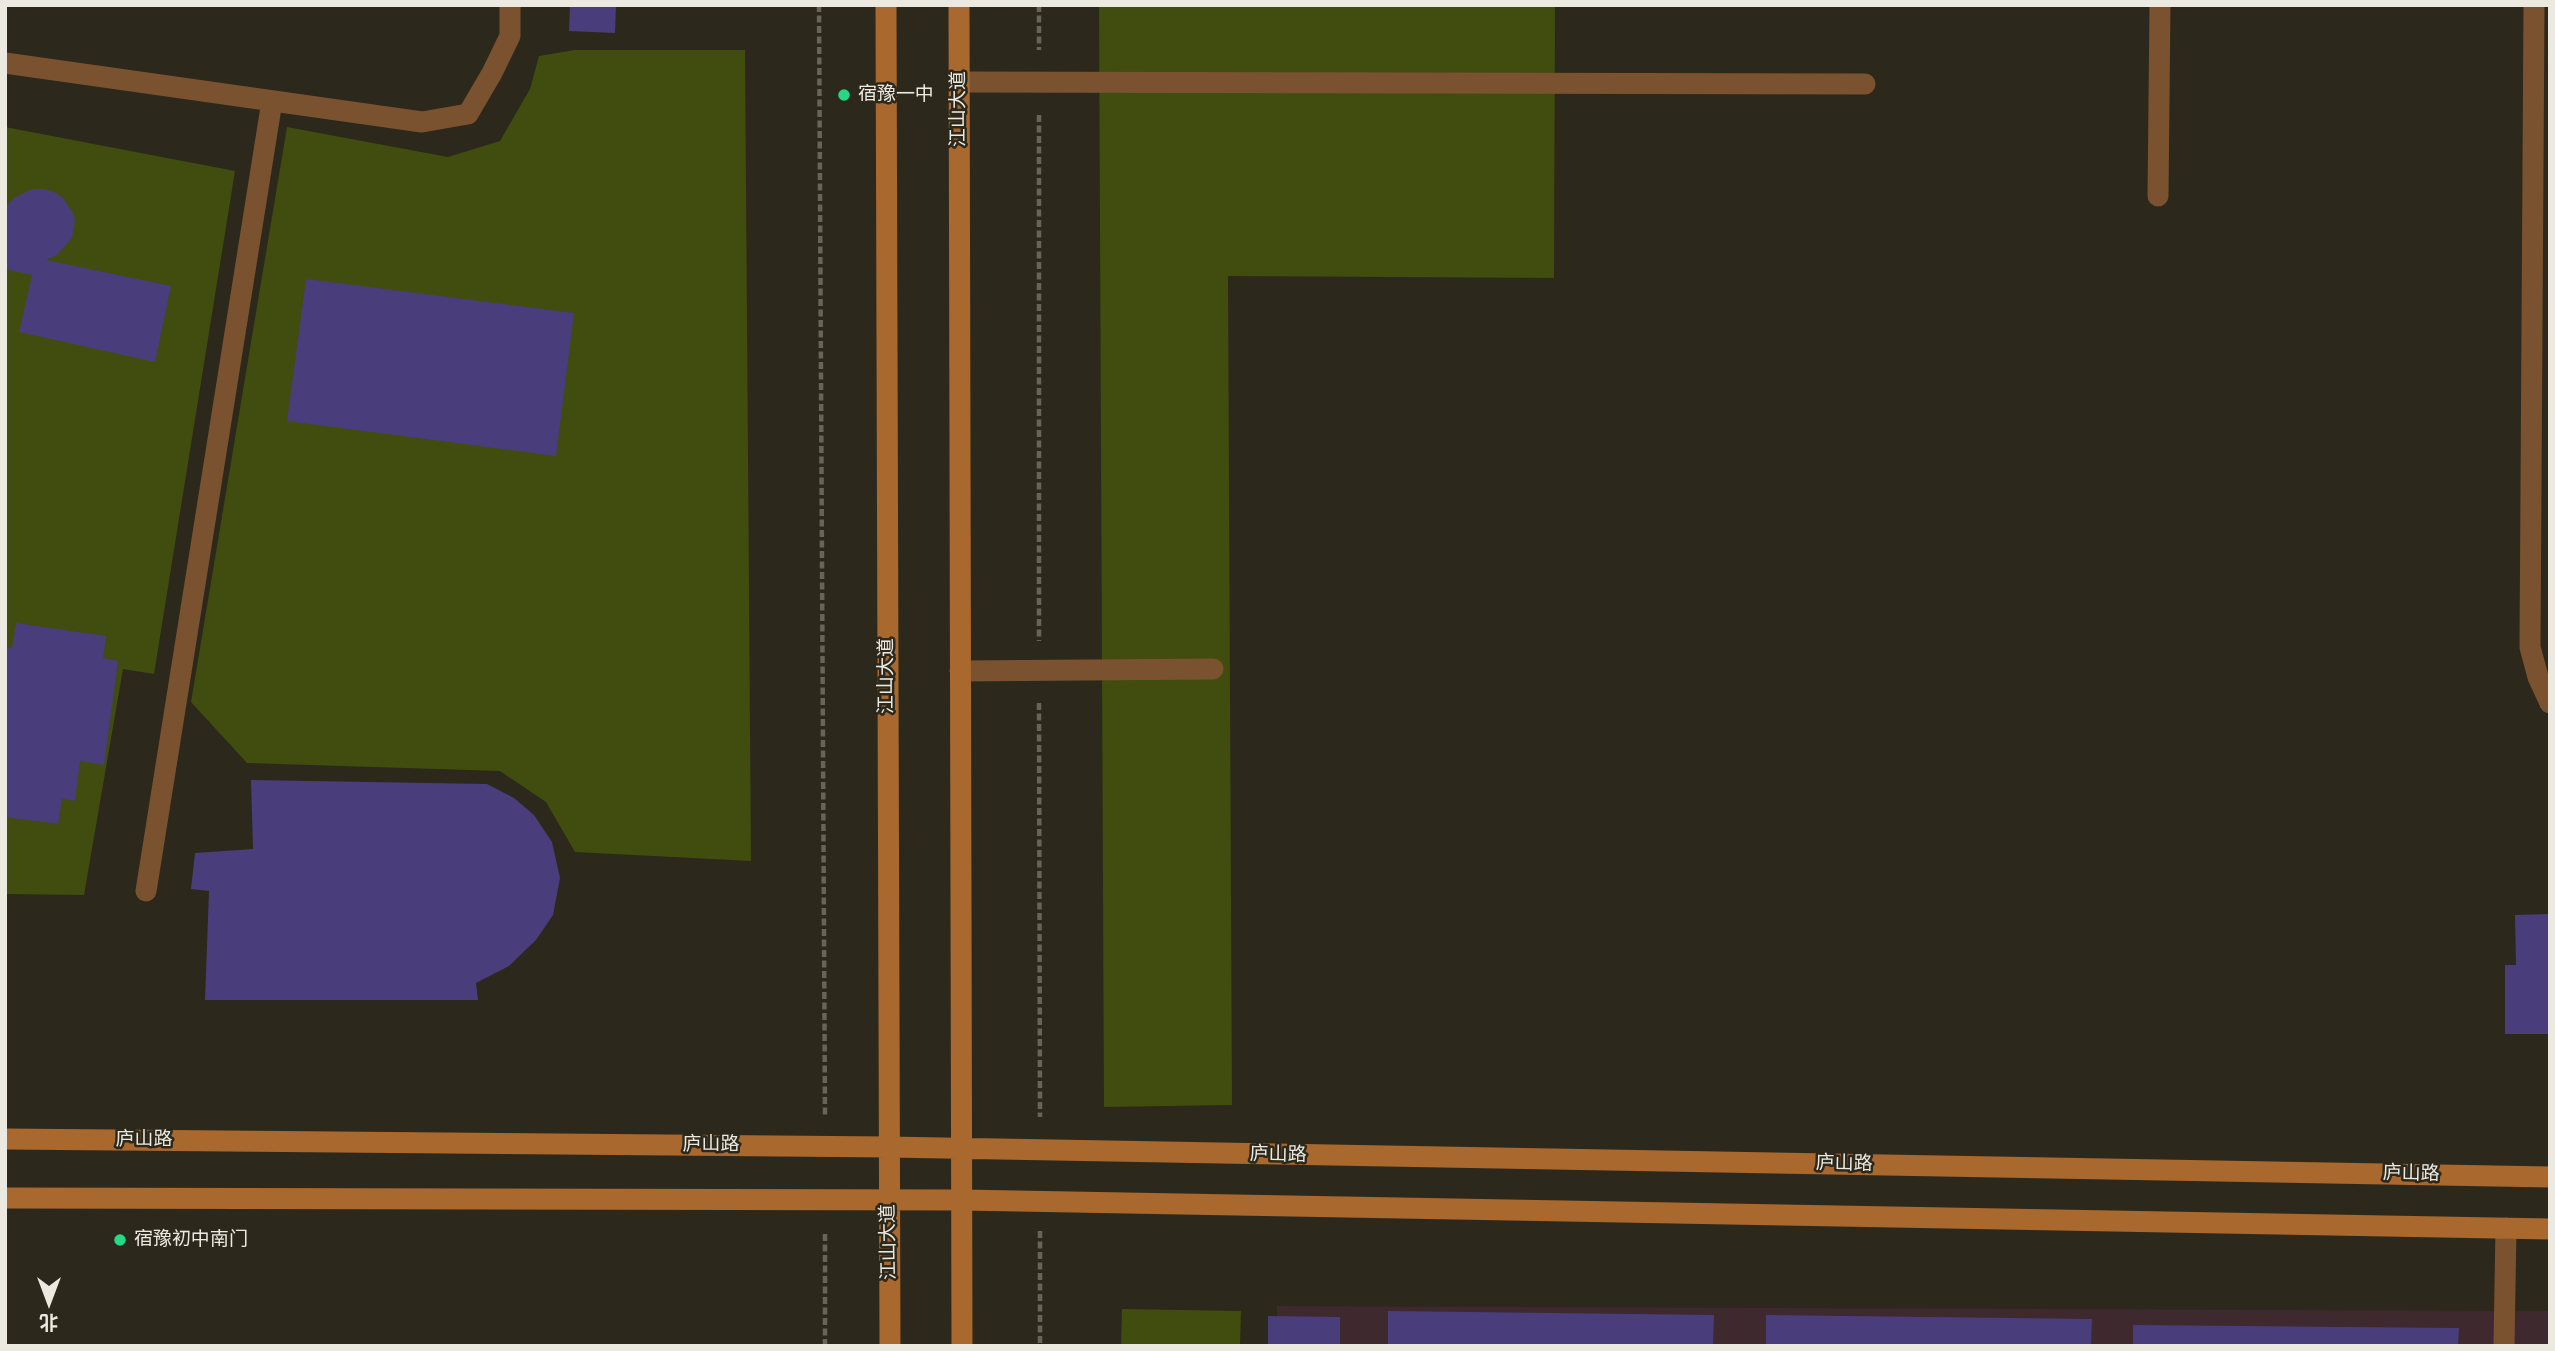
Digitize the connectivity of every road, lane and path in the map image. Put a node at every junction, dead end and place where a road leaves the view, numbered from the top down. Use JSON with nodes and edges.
{"nodes":[{"id":1,"x":510,"y":5,"type":"edge"},
{"id":2,"x":819,"y":5,"type":"edge"},
{"id":3,"x":886,"y":5,"type":"edge"},
{"id":4,"x":959,"y":5,"type":"edge"},
{"id":5,"x":2160,"y":5,"type":"edge"},
{"id":6,"x":2534,"y":5,"type":"edge"},
{"id":7,"x":5,"y":63,"type":"edge"},
{"id":8,"x":959,"y":82,"type":"junction"},
{"id":9,"x":1865,"y":84,"type":"dead end"},
{"id":10,"x":272,"y":101,"type":"junction"},
{"id":11,"x":2158,"y":196,"type":"dead end"},
{"id":12,"x":2540,"y":531,"type":"edge"},
{"id":13,"x":1213,"y":669,"type":"dead end"},
{"id":14,"x":960,"y":671,"type":"junction"},
{"id":15,"x":2550,"y":703,"type":"edge"},
{"id":16,"x":146,"y":891,"type":"dead end"},
{"id":17,"x":5,"y":1139,"type":"edge"},
{"id":18,"x":825,"y":1146,"type":"junction"},
{"id":19,"x":888,"y":1147,"type":"junction"},
{"id":20,"x":962,"y":1149,"type":"junction"},
{"id":21,"x":2550,"y":1177,"type":"edge"},
{"id":22,"x":5,"y":1198,"type":"edge"},
{"id":23,"x":825,"y":1199,"type":"junction"},
{"id":24,"x":888,"y":1199,"type":"junction"},
{"id":25,"x":962,"y":1200,"type":"junction"},
{"id":26,"x":2506,"y":1228,"type":"junction"},
{"id":27,"x":2550,"y":1229,"type":"edge"},
{"id":28,"x":825,"y":1346,"type":"edge"},
{"id":29,"x":890,"y":1346,"type":"edge"},
{"id":30,"x":962,"y":1346,"type":"edge"},
{"id":31,"x":2504,"y":1346,"type":"edge"}],
"edges":[{"from":1,"to":10,"type":"street"},
{"from":2,"to":18,"type":"path"},
{"from":3,"to":19,"type":"street","name":"江山大道"},
{"from":4,"to":8,"type":"street","name":"江山大道"},
{"from":5,"to":11,"type":"street"},
{"from":6,"to":12,"type":"street"},
{"from":7,"to":10,"type":"street"},
{"from":8,"to":9,"type":"street"},
{"from":8,"to":14,"type":"street","name":"江山大道"},
{"from":10,"to":16,"type":"street"},
{"from":12,"to":15,"type":"street"},
{"from":13,"to":14,"type":"street"},
{"from":14,"to":20,"type":"street","name":"江山大道"},
{"from":17,"to":18,"type":"street","name":"庐山路"},
{"from":18,"to":19,"type":"street","name":"庐山路"},
{"from":19,"to":20,"type":"street","name":"庐山路"},
{"from":19,"to":24,"type":"street","name":"江山大道"},
{"from":20,"to":21,"type":"street","name":"庐山路"},
{"from":20,"to":25,"type":"street","name":"江山大道"},
{"from":22,"to":23,"type":"street"},
{"from":23,"to":24,"type":"street"},
{"from":23,"to":28,"type":"path"},
{"from":24,"to":25,"type":"street"},
{"from":24,"to":29,"type":"street","name":"江山大道"},
{"from":25,"to":26,"type":"street"},
{"from":25,"to":30,"type":"street","name":"江山大道"},
{"from":26,"to":27,"type":"street"},
{"from":26,"to":31,"type":"street"}]}
